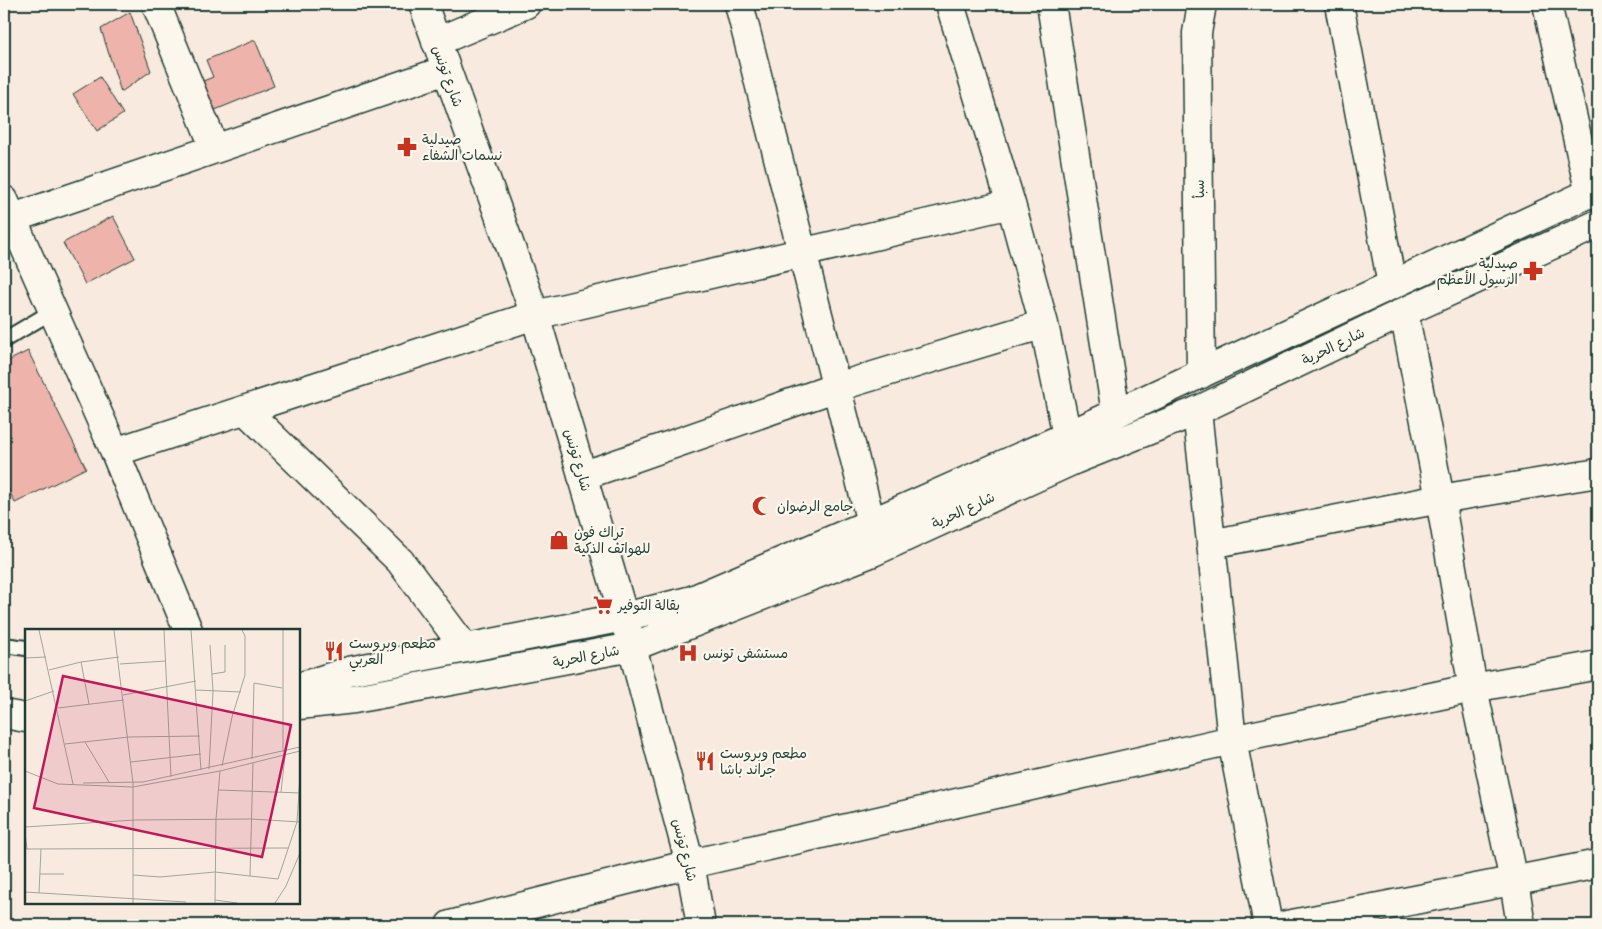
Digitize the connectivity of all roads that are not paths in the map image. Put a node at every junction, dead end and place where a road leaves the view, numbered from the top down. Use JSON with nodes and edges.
{"nodes":[{"id":1,"x":156,"y":4,"type":"edge"},
{"id":2,"x":423,"y":4,"type":"edge"},
{"id":3,"x":526,"y":4,"type":"edge"},
{"id":4,"x":739,"y":4,"type":"edge"},
{"id":5,"x":950,"y":4,"type":"edge"},
{"id":6,"x":1050,"y":4,"type":"edge"},
{"id":7,"x":1202,"y":4,"type":"edge"},
{"id":8,"x":1339,"y":4,"type":"edge"},
{"id":9,"x":1547,"y":4,"type":"edge"},
{"id":10,"x":436,"y":42,"type":"junction"},
{"id":11,"x":446,"y":70,"type":"junction"},
{"id":12,"x":215,"y":149,"type":"junction"},
{"id":13,"x":1594,"y":192,"type":"edge"},
{"id":14,"x":1011,"y":204,"type":"junction"},
{"id":15,"x":8,"y":209,"type":"edge"},
{"id":16,"x":1598,"y":224,"type":"edge"},
{"id":17,"x":803,"y":253,"type":"junction"},
{"id":18,"x":1392,"y":285,"type":"junction"},
{"id":19,"x":53,"y":311,"type":"junction"},
{"id":20,"x":1404,"y":312,"type":"junction"},
{"id":21,"x":535,"y":314,"type":"junction"},
{"id":22,"x":1044,"y":324,"type":"junction"},
{"id":23,"x":4,"y":340,"type":"edge"},
{"id":24,"x":1201,"y":374,"type":"junction"},
{"id":25,"x":837,"y":387,"type":"junction"},
{"id":26,"x":245,"y":410,"type":"junction"},
{"id":27,"x":1196,"y":411,"type":"junction"},
{"id":28,"x":1116,"y":413,"type":"junction"},
{"id":29,"x":1067,"y":436,"type":"junction"},
{"id":30,"x":115,"y":452,"type":"junction"},
{"id":31,"x":1598,"y":473,"type":"edge"},
{"id":32,"x":582,"y":476,"type":"junction"},
{"id":33,"x":1440,"y":499,"type":"junction"},
{"id":34,"x":872,"y":523,"type":"junction"},
{"id":35,"x":1212,"y":544,"type":"junction"},
{"id":36,"x":624,"y":617,"type":"junction"},
{"id":37,"x":188,"y":629,"type":"edge"},
{"id":38,"x":4,"y":645,"type":"edge"},
{"id":39,"x":632,"y":647,"type":"junction"},
{"id":40,"x":25,"y":648,"type":"edge"},
{"id":41,"x":465,"y":648,"type":"junction"},
{"id":42,"x":1598,"y":665,"type":"edge"},
{"id":43,"x":300,"y":687,"type":"edge"},
{"id":44,"x":1473,"y":688,"type":"junction"},
{"id":45,"x":300,"y":705,"type":"edge"},
{"id":46,"x":4,"y":714,"type":"edge"},
{"id":47,"x":25,"y":718,"type":"edge"},
{"id":48,"x":1232,"y":740,"type":"junction"},
{"id":49,"x":690,"y":864,"type":"junction"},
{"id":50,"x":1598,"y":864,"type":"edge"},
{"id":51,"x":1514,"y":881,"type":"junction"},
{"id":52,"x":450,"y":925,"type":"edge"},
{"id":53,"x":701,"y":925,"type":"edge"},
{"id":54,"x":1268,"y":925,"type":"edge"},
{"id":55,"x":1288,"y":925,"type":"edge"},
{"id":56,"x":1522,"y":925,"type":"edge"}],
"edges":[{"from":1,"to":12,"type":"street"},
{"from":2,"to":10,"type":"street","name":"شارع تونس"},
{"from":3,"to":10,"type":"street"},
{"from":4,"to":17,"type":"street"},
{"from":5,"to":14,"type":"street"},
{"from":6,"to":28,"type":"street"},
{"from":7,"to":24,"type":"street","name":"سبأ"},
{"from":8,"to":18,"type":"street"},
{"from":9,"to":13,"type":"street"},
{"from":10,"to":11,"type":"street","name":"شارع تونس"},
{"from":11,"to":12,"type":"street"},
{"from":11,"to":21,"type":"street","name":"شارع تونس"},
{"from":12,"to":15,"type":"street"},
{"from":13,"to":18,"type":"street"},
{"from":14,"to":17,"type":"street"},
{"from":14,"to":22,"type":"street"},
{"from":15,"to":19,"type":"street"},
{"from":16,"to":20,"type":"street","name":"شارع الحرية"},
{"from":17,"to":21,"type":"street"},
{"from":17,"to":25,"type":"street"},
{"from":18,"to":24,"type":"street"},
{"from":19,"to":23,"type":"lane"},
{"from":19,"to":30,"type":"street"},
{"from":20,"to":27,"type":"street","name":"شارع الحرية"},
{"from":20,"to":33,"type":"street"},
{"from":21,"to":26,"type":"street"},
{"from":21,"to":32,"type":"street","name":"شارع تونس"},
{"from":22,"to":25,"type":"street"},
{"from":22,"to":29,"type":"street"},
{"from":24,"to":28,"type":"street"},
{"from":25,"to":32,"type":"street"},
{"from":25,"to":34,"type":"street"},
{"from":26,"to":30,"type":"street"},
{"from":26,"to":41,"type":"street"},
{"from":27,"to":35,"type":"street"},
{"from":27,"to":39,"type":"street","name":"شارع الحرية"},
{"from":28,"to":29,"type":"street"},
{"from":29,"to":34,"type":"street"},
{"from":30,"to":37,"type":"street"},
{"from":31,"to":33,"type":"street"},
{"from":32,"to":36,"type":"street","name":"شارع تونس"},
{"from":33,"to":35,"type":"street"},
{"from":33,"to":44,"type":"street"},
{"from":34,"to":36,"type":"street"},
{"from":35,"to":48,"type":"street"},
{"from":36,"to":39,"type":"street","name":"شارع تونس"},
{"from":36,"to":41,"type":"street"},
{"from":38,"to":40,"type":"lane"},
{"from":39,"to":45,"type":"street","name":"شارع الحرية"},
{"from":39,"to":49,"type":"street","name":"شارع تونس"},
{"from":41,"to":43,"type":"street"},
{"from":42,"to":44,"type":"street"},
{"from":44,"to":48,"type":"street"},
{"from":44,"to":51,"type":"street"},
{"from":46,"to":47,"type":"street"},
{"from":48,"to":49,"type":"street"},
{"from":48,"to":54,"type":"street"},
{"from":49,"to":52,"type":"street"},
{"from":49,"to":53,"type":"street","name":"شارع تونس"},
{"from":50,"to":51,"type":"street"},
{"from":51,"to":55,"type":"street"},
{"from":51,"to":56,"type":"street"}]}
